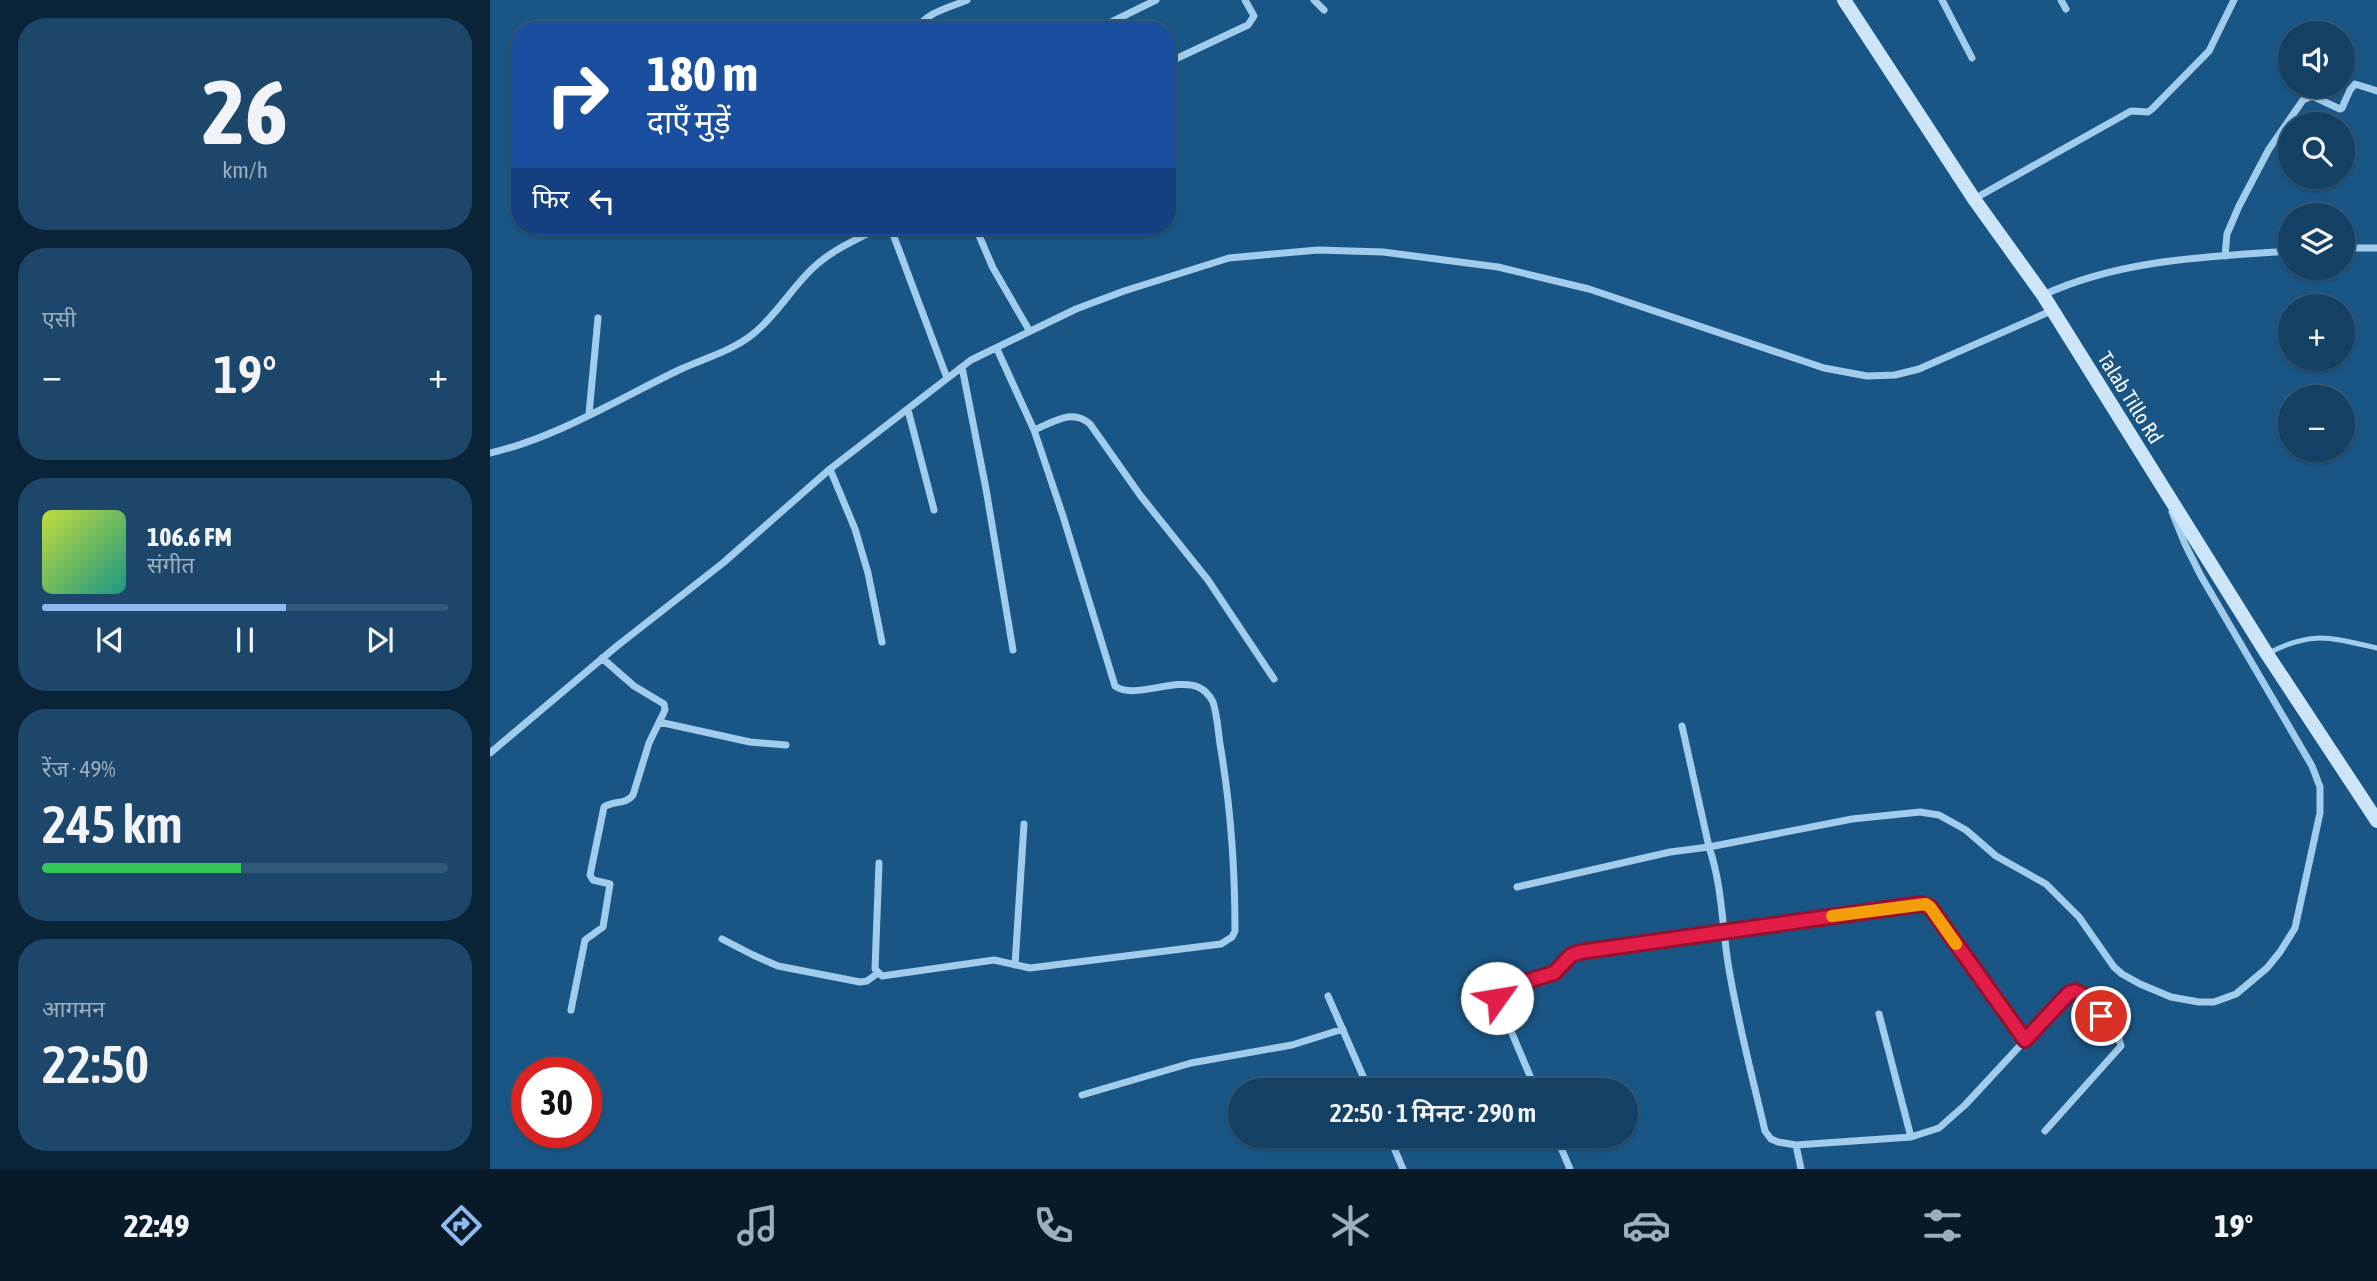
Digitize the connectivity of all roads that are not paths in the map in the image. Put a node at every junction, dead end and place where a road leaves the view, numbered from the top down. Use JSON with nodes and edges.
{"nodes":[{"id":1,"x":967,"y":0,"type":"edge"},
{"id":2,"x":1156,"y":0,"type":"edge"},
{"id":3,"x":1245,"y":0,"type":"edge"},
{"id":4,"x":1314,"y":0,"type":"edge"},
{"id":5,"x":1844,"y":0,"type":"edge"},
{"id":6,"x":1942,"y":0,"type":"edge"},
{"id":7,"x":2061,"y":0,"type":"edge"},
{"id":8,"x":2234,"y":0,"type":"edge"},
{"id":9,"x":2066,"y":9,"type":"dead end"},
{"id":10,"x":1324,"y":10,"type":"dead end"},
{"id":11,"x":921,"y":21,"type":"edge"},
{"id":12,"x":1113,"y":21,"type":"edge"},
{"id":13,"x":1972,"y":58,"type":"dead end"},
{"id":14,"x":1176,"y":59,"type":"edge"},
{"id":15,"x":2377,"y":91,"type":"edge"},
{"id":16,"x":1974,"y":199,"type":"junction"},
{"id":17,"x":868,"y":235,"type":"edge"},
{"id":18,"x":893,"y":235,"type":"edge"},
{"id":19,"x":979,"y":235,"type":"edge"},
{"id":20,"x":2355,"y":248,"type":"edge"},
{"id":21,"x":2377,"y":248,"type":"edge"},
{"id":22,"x":2278,"y":252,"type":"edge"},
{"id":23,"x":2225,"y":256,"type":"junction"},
{"id":24,"x":2043,"y":295,"type":"junction"},
{"id":25,"x":2051,"y":312,"type":"junction"},
{"id":26,"x":598,"y":317,"type":"dead end"},
{"id":27,"x":1030,"y":330,"type":"junction"},
{"id":28,"x":997,"y":349,"type":"junction"},
{"id":29,"x":962,"y":367,"type":"junction"},
{"id":30,"x":947,"y":379,"type":"junction"},
{"id":31,"x":908,"y":410,"type":"junction"},
{"id":32,"x":589,"y":414,"type":"junction"},
{"id":33,"x":1034,"y":430,"type":"junction"},
{"id":34,"x":490,"y":453,"type":"edge"},
{"id":35,"x":830,"y":469,"type":"junction"},
{"id":36,"x":2163,"y":489,"type":"junction"},
{"id":37,"x":934,"y":510,"type":"dead end"},
{"id":38,"x":883,"y":642,"type":"dead end"},
{"id":39,"x":2377,"y":648,"type":"edge"},
{"id":40,"x":1013,"y":650,"type":"dead end"},
{"id":41,"x":2267,"y":654,"type":"junction"},
{"id":42,"x":603,"y":658,"type":"junction"},
{"id":43,"x":1274,"y":680,"type":"dead end"},
{"id":44,"x":659,"y":722,"type":"junction"},
{"id":45,"x":1682,"y":726,"type":"dead end"},
{"id":46,"x":786,"y":745,"type":"dead end"},
{"id":47,"x":490,"y":752,"type":"edge"},
{"id":48,"x":2377,"y":821,"type":"edge"},
{"id":49,"x":1024,"y":824,"type":"dead end"},
{"id":50,"x":1709,"y":848,"type":"junction"},
{"id":51,"x":879,"y":863,"type":"dead end"},
{"id":52,"x":1517,"y":887,"type":"dead end"},
{"id":53,"x":1724,"y":932,"type":"junction"},
{"id":54,"x":722,"y":939,"type":"dead end"},
{"id":55,"x":1015,"y":965,"type":"junction"},
{"id":56,"x":878,"y":973,"type":"junction"},
{"id":57,"x":1328,"y":996,"type":"dead end"},
{"id":58,"x":571,"y":1010,"type":"dead end"},
{"id":59,"x":1879,"y":1014,"type":"dead end"},
{"id":60,"x":1343,"y":1029,"type":"junction"},
{"id":61,"x":2025,"y":1040,"type":"junction"},
{"id":62,"x":1364,"y":1078,"type":"edge"},
{"id":63,"x":1531,"y":1078,"type":"edge"},
{"id":64,"x":1082,"y":1095,"type":"dead end"},
{"id":65,"x":2045,"y":1131,"type":"dead end"},
{"id":66,"x":1910,"y":1136,"type":"junction"},
{"id":67,"x":1796,"y":1145,"type":"junction"},
{"id":68,"x":1394,"y":1148,"type":"edge"},
{"id":69,"x":1561,"y":1148,"type":"edge"},
{"id":70,"x":1403,"y":1169,"type":"edge"},
{"id":71,"x":1570,"y":1169,"type":"edge"},
{"id":72,"x":1801,"y":1169,"type":"edge"}],
"edges":[{"from":1,"to":11,"type":"street"},
{"from":2,"to":12,"type":"street"},
{"from":3,"to":14,"type":"street"},
{"from":4,"to":10,"type":"street"},
{"from":5,"to":16,"type":"main road","name":"Talab Tillo Rd"},
{"from":6,"to":13,"type":"street"},
{"from":7,"to":9,"type":"street"},
{"from":8,"to":16,"type":"street"},
{"from":15,"to":23,"type":"street"},
{"from":16,"to":24,"type":"main road","name":"Talab Tillo Rd"},
{"from":17,"to":32,"type":"street"},
{"from":18,"to":30,"type":"street"},
{"from":19,"to":27,"type":"street"},
{"from":20,"to":21,"type":"street"},
{"from":22,"to":23,"type":"street"},
{"from":23,"to":24,"type":"street"},
{"from":24,"to":25,"type":"main road","name":"Talab Tillo Rd"},
{"from":25,"to":27,"type":"street"},
{"from":25,"to":36,"type":"main road","name":"Talab Tillo Rd"},
{"from":26,"to":32,"type":"street"},
{"from":27,"to":28,"type":"street"},
{"from":28,"to":29,"type":"street"},
{"from":28,"to":33,"type":"street"},
{"from":29,"to":30,"type":"street"},
{"from":29,"to":40,"type":"street"},
{"from":30,"to":31,"type":"street"},
{"from":31,"to":35,"type":"street"},
{"from":31,"to":37,"type":"street"},
{"from":32,"to":34,"type":"street"},
{"from":33,"to":43,"type":"street"},
{"from":33,"to":55,"type":"street"},
{"from":35,"to":38,"type":"street"},
{"from":35,"to":42,"type":"street"},
{"from":36,"to":41,"type":"main road","name":"Talab Tillo Rd"},
{"from":36,"to":50,"type":"street"},
{"from":39,"to":41,"type":"lane"},
{"from":41,"to":48,"type":"main road","name":"Talab Tillo Rd"},
{"from":42,"to":44,"type":"street"},
{"from":42,"to":47,"type":"street"},
{"from":44,"to":46,"type":"street"},
{"from":44,"to":58,"type":"street"},
{"from":45,"to":50,"type":"street"},
{"from":49,"to":55,"type":"street"},
{"from":50,"to":52,"type":"street"},
{"from":50,"to":53,"type":"street"},
{"from":51,"to":56,"type":"street"},
{"from":53,"to":61,"type":"street"},
{"from":53,"to":63,"type":"street"},
{"from":53,"to":67,"type":"street"},
{"from":54,"to":56,"type":"street"},
{"from":55,"to":56,"type":"street"},
{"from":57,"to":60,"type":"street"},
{"from":59,"to":66,"type":"street"},
{"from":60,"to":62,"type":"street"},
{"from":60,"to":64,"type":"street"},
{"from":61,"to":65,"type":"street"},
{"from":61,"to":66,"type":"street"},
{"from":66,"to":67,"type":"street"},
{"from":67,"to":72,"type":"street"},
{"from":68,"to":70,"type":"street"},
{"from":69,"to":71,"type":"street"}]}
